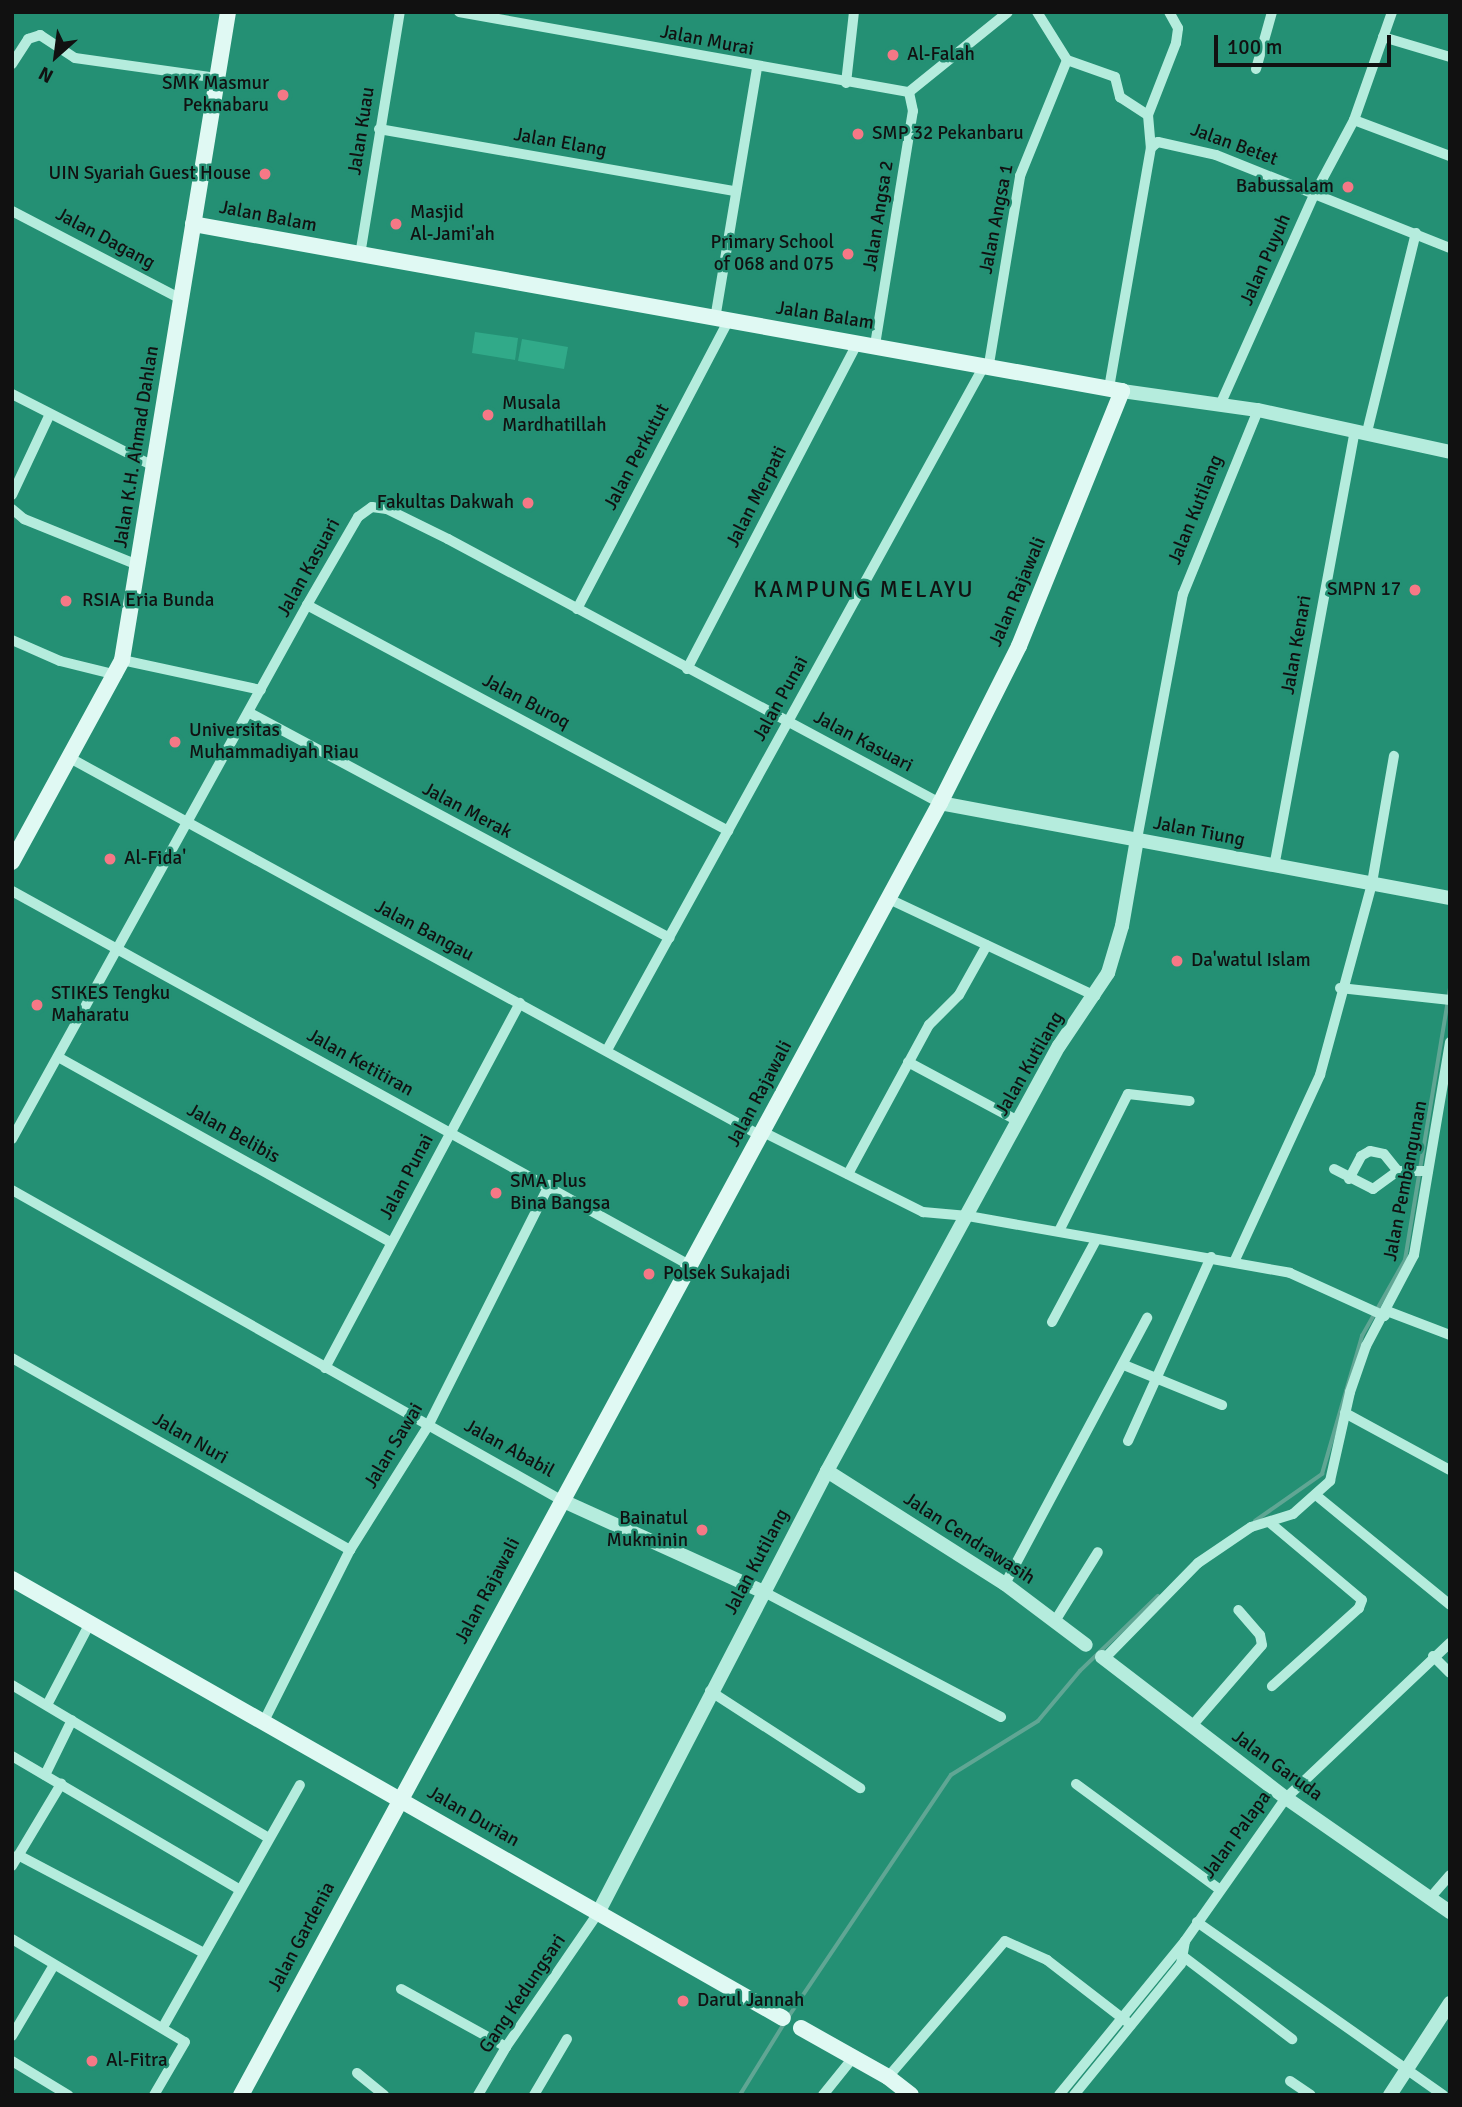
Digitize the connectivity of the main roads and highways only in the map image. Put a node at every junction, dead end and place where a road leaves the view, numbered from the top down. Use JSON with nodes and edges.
{"nodes":[{"id":1,"x":228,"y":12,"type":"edge"},
{"id":2,"x":193,"y":224,"type":"junction"},
{"id":3,"x":1116,"y":390,"type":"joint"},
{"id":4,"x":18,"y":835,"type":"edge"},
{"id":5,"x":12,"y":862,"type":"edge"},
{"id":6,"x":12,"y":1579,"type":"edge"},
{"id":7,"x":399,"y":1799,"type":"junction"},
{"id":8,"x":783,"y":2018,"type":"road end"},
{"id":9,"x":801,"y":2028,"type":"road end"},
{"id":10,"x":241,"y":2095,"type":"edge"},
{"id":11,"x":911,"y":2095,"type":"edge"}],
"edges":[{"from":1,"to":2,"type":"main road","name":"Jalan K.H. Ahmad Dahlan"},
{"from":2,"to":3,"type":"main road","name":"Jalan Balam"},
{"from":2,"to":4,"type":"main road","name":"Jalan K.H. Ahmad Dahlan"},
{"from":3,"to":7,"type":"main road","name":"Jalan Rajawali"},
{"from":4,"to":5,"type":"main road","name":"Jalan K.H. Ahmad Dahlan"},
{"from":6,"to":7,"type":"main road","name":"Jalan Durian"},
{"from":7,"to":8,"type":"main road","name":"Jalan Durian"},
{"from":7,"to":10,"type":"main road","name":"Jalan Gardenia"},
{"from":9,"to":11,"type":"main road","name":"Jalan Durian"}]}
